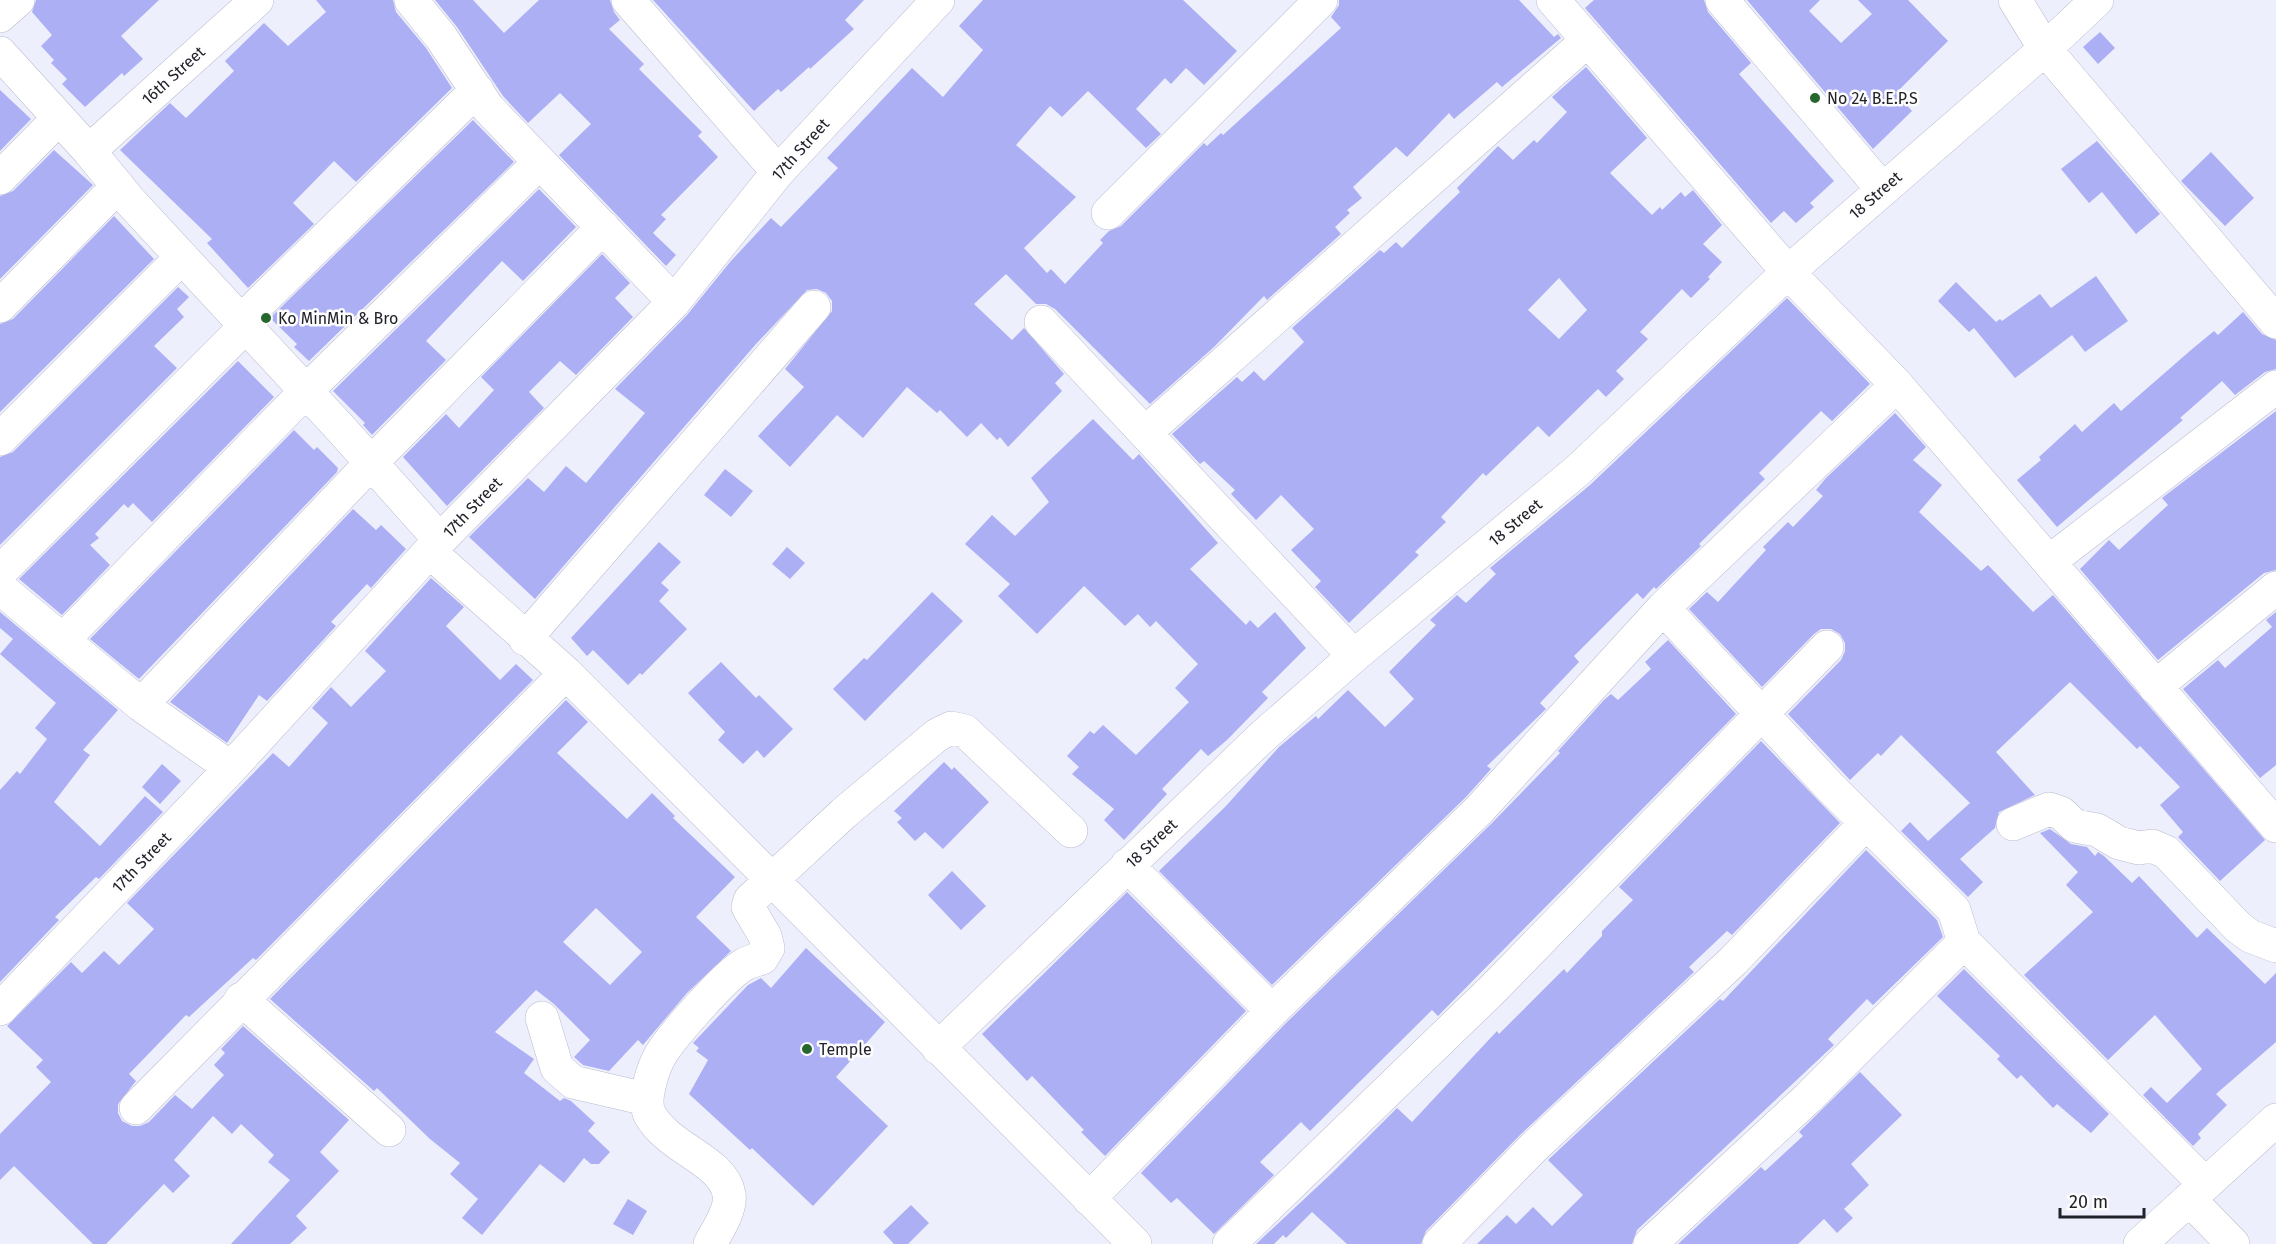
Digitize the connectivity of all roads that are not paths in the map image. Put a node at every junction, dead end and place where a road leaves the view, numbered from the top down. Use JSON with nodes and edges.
{"nodes":[{"id":1,"x":18,"y":0,"type":"edge"},
{"id":2,"x":257,"y":0,"type":"edge"},
{"id":3,"x":411,"y":0,"type":"edge"},
{"id":4,"x":628,"y":0,"type":"edge"},
{"id":5,"x":938,"y":0,"type":"edge"},
{"id":6,"x":1321,"y":0,"type":"edge"},
{"id":7,"x":1554,"y":0,"type":"edge"},
{"id":8,"x":1722,"y":0,"type":"edge"},
{"id":9,"x":2015,"y":0,"type":"edge"},
{"id":10,"x":2097,"y":0,"type":"edge"},
{"id":11,"x":0,"y":16,"type":"edge"},
{"id":12,"x":1588,"y":40,"type":"junction"},
{"id":13,"x":2045,"y":49,"type":"junction"},
{"id":14,"x":0,"y":53,"type":"edge"},
{"id":15,"x":477,"y":90,"type":"junction"},
{"id":16,"x":59,"y":118,"type":"junction"},
{"id":17,"x":89,"y":151,"type":"junction"},
{"id":18,"x":539,"y":163,"type":"junction"},
{"id":19,"x":778,"y":171,"type":"junction"},
{"id":20,"x":0,"y":178,"type":"edge"},
{"id":21,"x":118,"y":186,"type":"junction"},
{"id":22,"x":1882,"y":189,"type":"junction"},
{"id":23,"x":1108,"y":213,"type":"dead end"},
{"id":24,"x":603,"y":227,"type":"junction"},
{"id":25,"x":182,"y":257,"type":"junction"},
{"id":26,"x":1788,"y":272,"type":"junction"},
{"id":27,"x":674,"y":302,"type":"junction"},
{"id":28,"x":0,"y":306,"type":"edge"},
{"id":29,"x":814,"y":307,"type":"dead end"},
{"id":30,"x":1041,"y":322,"type":"dead end"},
{"id":31,"x":2276,"y":322,"type":"edge"},
{"id":32,"x":244,"y":324,"type":"junction"},
{"id":33,"x":1897,"y":385,"type":"junction"},
{"id":34,"x":2276,"y":387,"type":"edge"},
{"id":35,"x":306,"y":391,"type":"junction"},
{"id":36,"x":1145,"y":433,"type":"junction"},
{"id":37,"x":0,"y":439,"type":"edge"},
{"id":38,"x":371,"y":463,"type":"junction"},
{"id":39,"x":435,"y":546,"type":"junction"},
{"id":40,"x":2050,"y":561,"type":"junction"},
{"id":41,"x":0,"y":572,"type":"edge"},
{"id":42,"x":0,"y":588,"type":"edge"},
{"id":43,"x":2276,"y":588,"type":"edge"},
{"id":44,"x":1664,"y":608,"type":"junction"},
{"id":45,"x":525,"y":639,"type":"junction"},
{"id":46,"x":63,"y":640,"type":"junction"},
{"id":47,"x":1827,"y":647,"type":"dead end"},
{"id":48,"x":1354,"y":656,"type":"junction"},
{"id":49,"x":566,"y":673,"type":"junction"},
{"id":50,"x":2155,"y":687,"type":"junction"},
{"id":51,"x":141,"y":705,"type":"junction"},
{"id":52,"x":1761,"y":712,"type":"junction"},
{"id":53,"x":231,"y":768,"type":"junction"},
{"id":54,"x":1866,"y":822,"type":"junction"},
{"id":55,"x":2013,"y":824,"type":"dead end"},
{"id":56,"x":2276,"y":826,"type":"edge"},
{"id":57,"x":1071,"y":831,"type":"dead end"},
{"id":58,"x":1127,"y":865,"type":"junction"},
{"id":59,"x":770,"y":879,"type":"junction"},
{"id":60,"x":1964,"y":942,"type":"junction"},
{"id":61,"x":2276,"y":946,"type":"edge"},
{"id":62,"x":241,"y":999,"type":"junction"},
{"id":63,"x":0,"y":1009,"type":"edge"},
{"id":64,"x":1272,"y":1011,"type":"junction"},
{"id":65,"x":542,"y":1018,"type":"dead end"},
{"id":66,"x":938,"y":1048,"type":"junction"},
{"id":67,"x":646,"y":1099,"type":"junction"},
{"id":68,"x":136,"y":1108,"type":"dead end"},
{"id":69,"x":2276,"y":1120,"type":"edge"},
{"id":70,"x":389,"y":1130,"type":"dead end"},
{"id":71,"x":2197,"y":1191,"type":"junction"},
{"id":72,"x":1089,"y":1199,"type":"junction"},
{"id":73,"x":710,"y":1244,"type":"edge"},
{"id":74,"x":1135,"y":1244,"type":"edge"},
{"id":75,"x":1229,"y":1244,"type":"edge"},
{"id":76,"x":1439,"y":1244,"type":"edge"},
{"id":77,"x":1650,"y":1244,"type":"edge"},
{"id":78,"x":2140,"y":1244,"type":"edge"},
{"id":79,"x":2233,"y":1244,"type":"edge"}],
"edges":[{"from":1,"to":11,"type":"street"},
{"from":2,"to":17,"type":"street","name":"16th Street"},
{"from":3,"to":15,"type":"street"},
{"from":4,"to":19,"type":"street"},
{"from":5,"to":19,"type":"street","name":"17th Street"},
{"from":6,"to":23,"type":"street"},
{"from":7,"to":12,"type":"street"},
{"from":8,"to":22,"type":"street"},
{"from":9,"to":13,"type":"street"},
{"from":10,"to":13,"type":"street","name":"18 Street"},
{"from":12,"to":26,"type":"street"},
{"from":12,"to":36,"type":"street"},
{"from":13,"to":22,"type":"street","name":"18 Street"},
{"from":13,"to":31,"type":"street"},
{"from":14,"to":16,"type":"street"},
{"from":15,"to":18,"type":"street"},
{"from":15,"to":32,"type":"street"},
{"from":16,"to":17,"type":"street"},
{"from":16,"to":20,"type":"street"},
{"from":17,"to":21,"type":"street"},
{"from":18,"to":24,"type":"street"},
{"from":18,"to":35,"type":"street"},
{"from":19,"to":27,"type":"street","name":"17th Street"},
{"from":21,"to":25,"type":"street"},
{"from":21,"to":28,"type":"street"},
{"from":22,"to":26,"type":"street","name":"18 Street"},
{"from":24,"to":27,"type":"street"},
{"from":24,"to":38,"type":"street"},
{"from":25,"to":32,"type":"street"},
{"from":25,"to":37,"type":"street"},
{"from":26,"to":33,"type":"street"},
{"from":26,"to":48,"type":"street","name":"18 Street"},
{"from":27,"to":39,"type":"street","name":"17th Street"},
{"from":29,"to":45,"type":"street"},
{"from":30,"to":36,"type":"street"},
{"from":32,"to":35,"type":"street"},
{"from":32,"to":41,"type":"street"},
{"from":33,"to":40,"type":"street"},
{"from":33,"to":44,"type":"street"},
{"from":34,"to":40,"type":"street"},
{"from":35,"to":38,"type":"street"},
{"from":35,"to":46,"type":"street"},
{"from":36,"to":48,"type":"street"},
{"from":38,"to":39,"type":"street"},
{"from":38,"to":51,"type":"street"},
{"from":39,"to":45,"type":"street"},
{"from":39,"to":53,"type":"street","name":"17th Street"},
{"from":40,"to":50,"type":"street"},
{"from":42,"to":46,"type":"street"},
{"from":43,"to":50,"type":"street"},
{"from":44,"to":52,"type":"street"},
{"from":44,"to":64,"type":"street"},
{"from":45,"to":49,"type":"street"},
{"from":46,"to":51,"type":"street"},
{"from":47,"to":52,"type":"street"},
{"from":48,"to":58,"type":"street","name":"18 Street"},
{"from":49,"to":59,"type":"street"},
{"from":49,"to":62,"type":"street"},
{"from":50,"to":56,"type":"street"},
{"from":51,"to":53,"type":"street"},
{"from":52,"to":54,"type":"street"},
{"from":52,"to":75,"type":"street"},
{"from":53,"to":63,"type":"street","name":"17th Street"},
{"from":54,"to":60,"type":"street"},
{"from":54,"to":76,"type":"street"},
{"from":55,"to":61,"type":"street"},
{"from":57,"to":59,"type":"street"},
{"from":58,"to":64,"type":"street"},
{"from":58,"to":66,"type":"street","name":"18 Street"},
{"from":59,"to":66,"type":"street"},
{"from":59,"to":67,"type":"street"},
{"from":60,"to":71,"type":"street"},
{"from":60,"to":77,"type":"street"},
{"from":62,"to":68,"type":"street"},
{"from":62,"to":70,"type":"street"},
{"from":64,"to":72,"type":"street"},
{"from":65,"to":67,"type":"street"},
{"from":66,"to":72,"type":"street"},
{"from":67,"to":73,"type":"street"},
{"from":69,"to":71,"type":"street"},
{"from":71,"to":78,"type":"street"},
{"from":71,"to":79,"type":"street"},
{"from":72,"to":74,"type":"street"}]}
